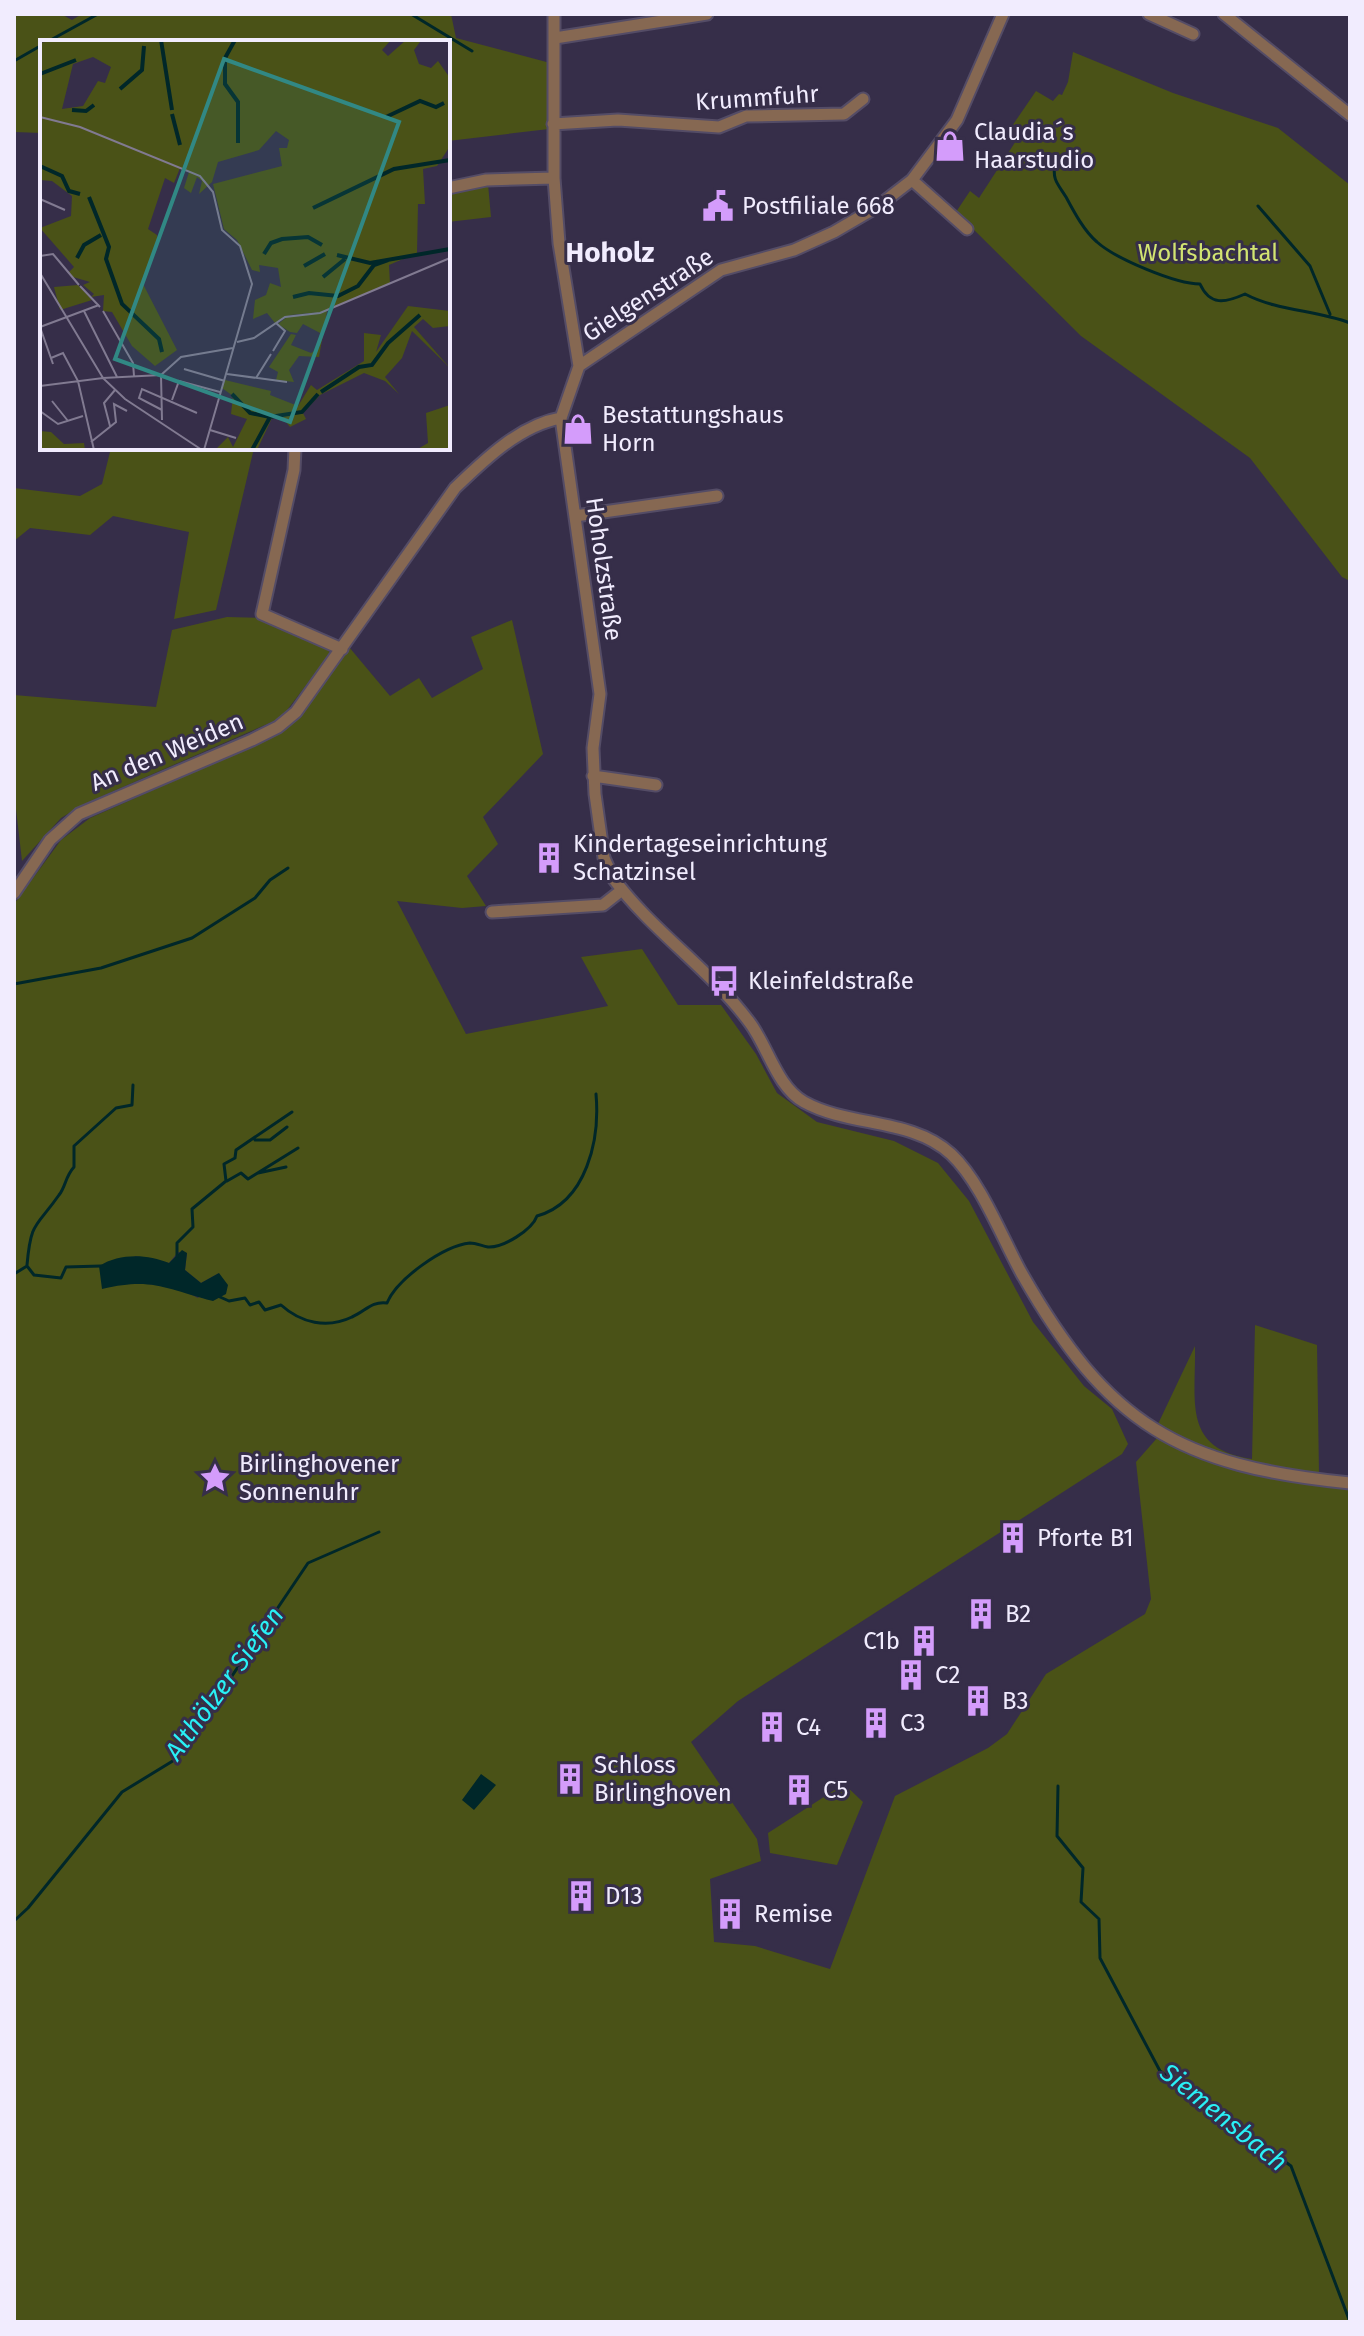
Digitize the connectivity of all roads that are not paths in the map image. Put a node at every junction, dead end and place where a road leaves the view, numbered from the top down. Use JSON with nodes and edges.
{"nodes":[{"id":1,"x":554,"y":14,"type":"edge"},
{"id":2,"x":707,"y":14,"type":"edge"},
{"id":3,"x":1003,"y":14,"type":"edge"},
{"id":4,"x":1149,"y":14,"type":"edge"},
{"id":5,"x":1224,"y":14,"type":"edge"},
{"id":6,"x":1193,"y":34,"type":"dead end"},
{"id":7,"x":555,"y":38,"type":"junction"},
{"id":8,"x":863,"y":99,"type":"dead end"},
{"id":9,"x":1350,"y":115,"type":"edge"},
{"id":10,"x":553,"y":124,"type":"junction"},
{"id":11,"x":554,"y":178,"type":"junction"},
{"id":12,"x":912,"y":180,"type":"junction"},
{"id":13,"x":450,"y":188,"type":"edge"},
{"id":14,"x":967,"y":229,"type":"dead end"},
{"id":15,"x":579,"y":366,"type":"junction"},
{"id":16,"x":561,"y":418,"type":"junction"},
{"id":17,"x":295,"y":450,"type":"edge"},
{"id":18,"x":717,"y":496,"type":"dead end"},
{"id":19,"x":575,"y":516,"type":"junction"},
{"id":20,"x":341,"y":651,"type":"junction"},
{"id":21,"x":593,"y":776,"type":"junction"},
{"id":22,"x":656,"y":785,"type":"dead end"},
{"id":23,"x":622,"y":890,"type":"junction"},
{"id":24,"x":14,"y":893,"type":"edge"},
{"id":25,"x":492,"y":912,"type":"dead end"},
{"id":26,"x":1350,"y":1483,"type":"edge"}],
"edges":[{"from":1,"to":7,"type":"street","name":"Hoholzstraße"},
{"from":2,"to":7,"type":"street"},
{"from":3,"to":12,"type":"street","name":"Gielgenstraße"},
{"from":4,"to":6,"type":"street"},
{"from":5,"to":9,"type":"street"},
{"from":7,"to":10,"type":"street","name":"Hoholzstraße"},
{"from":8,"to":10,"type":"street","name":"Krummfuhr"},
{"from":10,"to":11,"type":"street","name":"Hoholzstraße"},
{"from":11,"to":13,"type":"street"},
{"from":11,"to":15,"type":"street","name":"Hoholzstraße"},
{"from":12,"to":14,"type":"street"},
{"from":12,"to":15,"type":"street","name":"Gielgenstraße"},
{"from":15,"to":16,"type":"street","name":"Hoholzstraße"},
{"from":16,"to":19,"type":"street","name":"Hoholzstraße"},
{"from":16,"to":20,"type":"street","name":"An den Weiden"},
{"from":17,"to":20,"type":"street"},
{"from":18,"to":19,"type":"street"},
{"from":19,"to":21,"type":"street","name":"Hoholzstraße"},
{"from":20,"to":24,"type":"street","name":"An den Weiden"},
{"from":21,"to":22,"type":"street"},
{"from":21,"to":23,"type":"street","name":"Hoholzstraße"},
{"from":23,"to":25,"type":"street"},
{"from":23,"to":26,"type":"street","name":"Hoholzstraße"}]}
